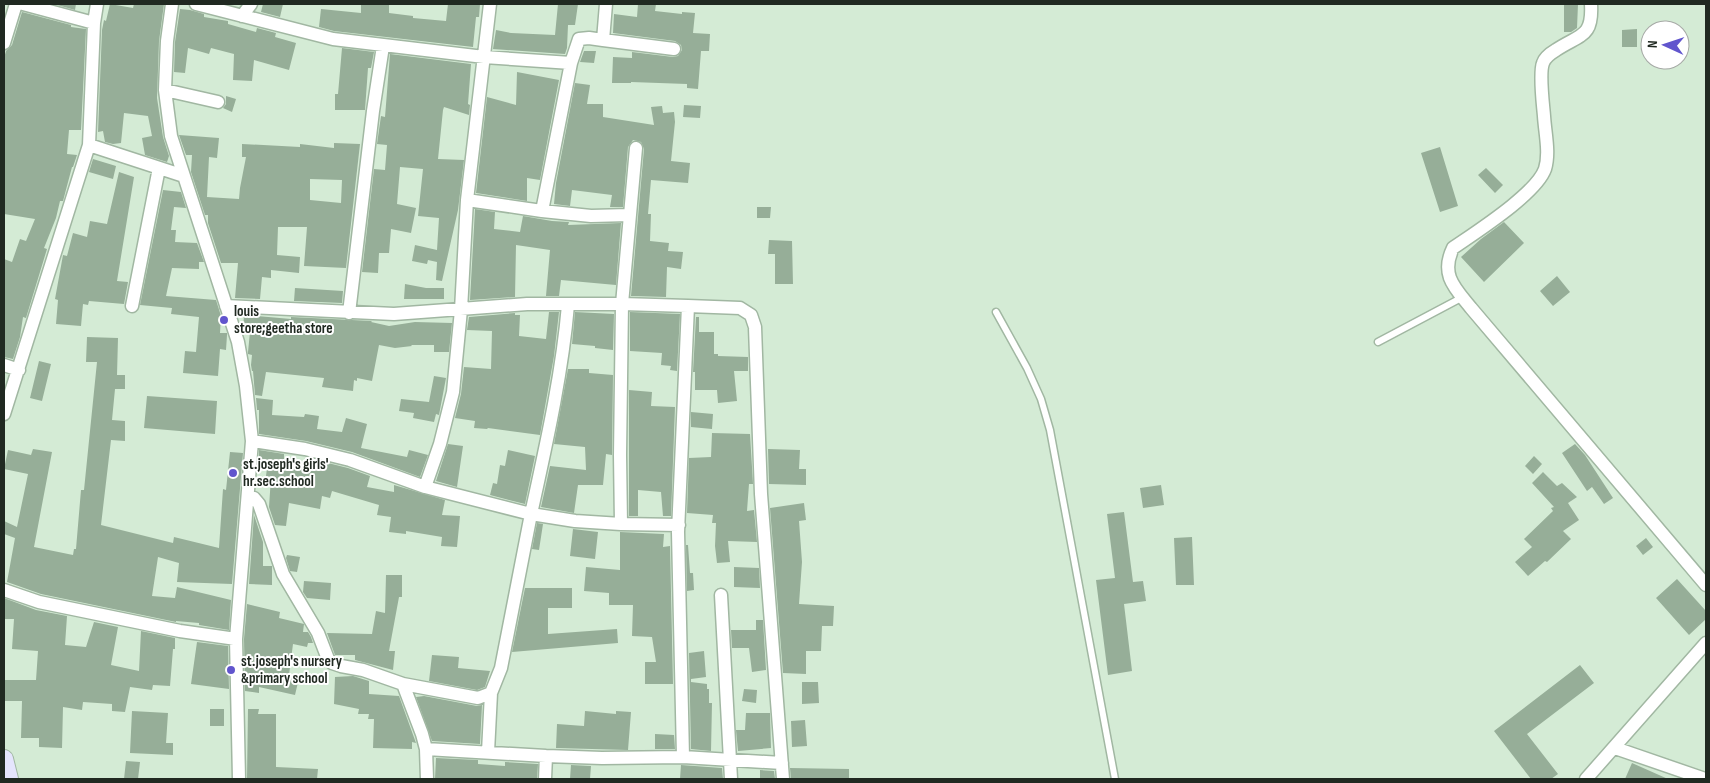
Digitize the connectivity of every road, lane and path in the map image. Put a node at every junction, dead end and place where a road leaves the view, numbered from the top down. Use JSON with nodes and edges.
{"nodes":[{"id":1,"x":16,"y":4,"type":"edge"},
{"id":2,"x":23,"y":4,"type":"edge"},
{"id":3,"x":97,"y":4,"type":"edge"},
{"id":4,"x":172,"y":4,"type":"edge"},
{"id":5,"x":196,"y":4,"type":"edge"},
{"id":6,"x":251,"y":4,"type":"edge"},
{"id":7,"x":490,"y":4,"type":"edge"},
{"id":8,"x":606,"y":4,"type":"edge"},
{"id":9,"x":1591,"y":4,"type":"edge"},
{"id":10,"x":242,"y":16,"type":"junction"},
{"id":11,"x":94,"y":23,"type":"junction"},
{"id":12,"x":603,"y":40,"type":"junction"},
{"id":13,"x":4,"y":43,"type":"edge"},
{"id":14,"x":383,"y":46,"type":"junction"},
{"id":15,"x":674,"y":49,"type":"dead end"},
{"id":16,"x":484,"y":56,"type":"junction"},
{"id":17,"x":571,"y":63,"type":"junction"},
{"id":18,"x":165,"y":90,"type":"junction"},
{"id":19,"x":218,"y":102,"type":"dead end"},
{"id":20,"x":89,"y":145,"type":"junction"},
{"id":21,"x":636,"y":148,"type":"dead end"},
{"id":22,"x":159,"y":168,"type":"junction"},
{"id":23,"x":184,"y":176,"type":"junction"},
{"id":24,"x":467,"y":200,"type":"junction"},
{"id":25,"x":542,"y":211,"type":"junction"},
{"id":26,"x":629,"y":215,"type":"junction"},
{"id":27,"x":1463,"y":297,"type":"junction"},
{"id":28,"x":622,"y":304,"type":"junction"},
{"id":29,"x":568,"y":305,"type":"junction"},
{"id":30,"x":132,"y":306,"type":"dead end"},
{"id":31,"x":226,"y":306,"type":"junction"},
{"id":32,"x":688,"y":306,"type":"junction"},
{"id":33,"x":461,"y":310,"type":"junction"},
{"id":34,"x":996,"y":312,"type":"dead end"},
{"id":35,"x":349,"y":313,"type":"junction"},
{"id":36,"x":1378,"y":342,"type":"dead end"},
{"id":37,"x":4,"y":365,"type":"edge"},
{"id":38,"x":19,"y":370,"type":"junction"},
{"id":39,"x":4,"y":414,"type":"edge"},
{"id":40,"x":252,"y":442,"type":"junction"},
{"id":41,"x":425,"y":487,"type":"junction"},
{"id":42,"x":248,"y":496,"type":"junction"},
{"id":43,"x":531,"y":514,"type":"junction"},
{"id":44,"x":621,"y":524,"type":"junction"},
{"id":45,"x":679,"y":525,"type":"junction"},
{"id":46,"x":1706,"y":585,"type":"edge"},
{"id":47,"x":4,"y":590,"type":"edge"},
{"id":48,"x":721,"y":595,"type":"dead end"},
{"id":49,"x":236,"y":639,"type":"junction"},
{"id":50,"x":1706,"y":643,"type":"edge"},
{"id":51,"x":403,"y":684,"type":"junction"},
{"id":52,"x":491,"y":693,"type":"junction"},
{"id":53,"x":1615,"y":748,"type":"junction"},
{"id":54,"x":426,"y":749,"type":"junction"},
{"id":55,"x":488,"y":752,"type":"junction"},
{"id":56,"x":546,"y":756,"type":"junction"},
{"id":57,"x":683,"y":757,"type":"junction"},
{"id":58,"x":4,"y":759,"type":"edge"},
{"id":59,"x":729,"y":760,"type":"junction"},
{"id":60,"x":782,"y":763,"type":"junction"},
{"id":61,"x":9,"y":779,"type":"edge"},
{"id":62,"x":239,"y":779,"type":"edge"},
{"id":63,"x":427,"y":779,"type":"edge"},
{"id":64,"x":545,"y":779,"type":"edge"},
{"id":65,"x":731,"y":779,"type":"edge"},
{"id":66,"x":783,"y":779,"type":"edge"},
{"id":67,"x":1115,"y":779,"type":"edge"},
{"id":68,"x":1586,"y":779,"type":"edge"},
{"id":69,"x":1705,"y":779,"type":"edge"}],
"edges":[{"from":1,"to":13,"type":"street"},
{"from":2,"to":11,"type":"street"},
{"from":3,"to":11,"type":"street"},
{"from":4,"to":18,"type":"street"},
{"from":5,"to":10,"type":"street"},
{"from":6,"to":10,"type":"street"},
{"from":7,"to":16,"type":"street"},
{"from":8,"to":12,"type":"street"},
{"from":9,"to":27,"type":"street"},
{"from":10,"to":14,"type":"street"},
{"from":11,"to":20,"type":"street"},
{"from":12,"to":15,"type":"street"},
{"from":12,"to":17,"type":"street"},
{"from":14,"to":16,"type":"street"},
{"from":14,"to":35,"type":"street"},
{"from":16,"to":17,"type":"street"},
{"from":16,"to":24,"type":"street"},
{"from":17,"to":25,"type":"street"},
{"from":18,"to":19,"type":"street"},
{"from":18,"to":23,"type":"street"},
{"from":20,"to":22,"type":"street"},
{"from":20,"to":38,"type":"street"},
{"from":21,"to":26,"type":"street"},
{"from":22,"to":23,"type":"street"},
{"from":22,"to":30,"type":"street"},
{"from":23,"to":31,"type":"street"},
{"from":24,"to":25,"type":"street"},
{"from":24,"to":33,"type":"street"},
{"from":25,"to":26,"type":"street"},
{"from":26,"to":28,"type":"street"},
{"from":27,"to":36,"type":"lane"},
{"from":27,"to":46,"type":"street"},
{"from":28,"to":29,"type":"street"},
{"from":28,"to":32,"type":"street"},
{"from":28,"to":44,"type":"street"},
{"from":29,"to":33,"type":"street"},
{"from":29,"to":43,"type":"street"},
{"from":31,"to":35,"type":"street"},
{"from":31,"to":40,"type":"street"},
{"from":32,"to":45,"type":"street"},
{"from":32,"to":60,"type":"street"},
{"from":33,"to":35,"type":"street"},
{"from":33,"to":41,"type":"street"},
{"from":34,"to":67,"type":"lane"},
{"from":37,"to":38,"type":"street"},
{"from":38,"to":39,"type":"street"},
{"from":40,"to":41,"type":"street"},
{"from":40,"to":42,"type":"street"},
{"from":41,"to":43,"type":"street"},
{"from":42,"to":49,"type":"street"},
{"from":42,"to":51,"type":"street"},
{"from":43,"to":44,"type":"street"},
{"from":43,"to":52,"type":"street"},
{"from":44,"to":45,"type":"street"},
{"from":45,"to":57,"type":"street"},
{"from":47,"to":49,"type":"street"},
{"from":48,"to":59,"type":"street"},
{"from":49,"to":62,"type":"street"},
{"from":50,"to":53,"type":"street"},
{"from":51,"to":52,"type":"street"},
{"from":51,"to":54,"type":"street"},
{"from":52,"to":55,"type":"street"},
{"from":53,"to":68,"type":"street"},
{"from":53,"to":69,"type":"street"},
{"from":54,"to":55,"type":"street"},
{"from":54,"to":63,"type":"street"},
{"from":55,"to":56,"type":"street"},
{"from":56,"to":57,"type":"street"},
{"from":56,"to":64,"type":"street"},
{"from":57,"to":59,"type":"street"},
{"from":58,"to":61,"type":"main road"},
{"from":59,"to":60,"type":"street"},
{"from":59,"to":65,"type":"street"},
{"from":60,"to":66,"type":"street"}]}
